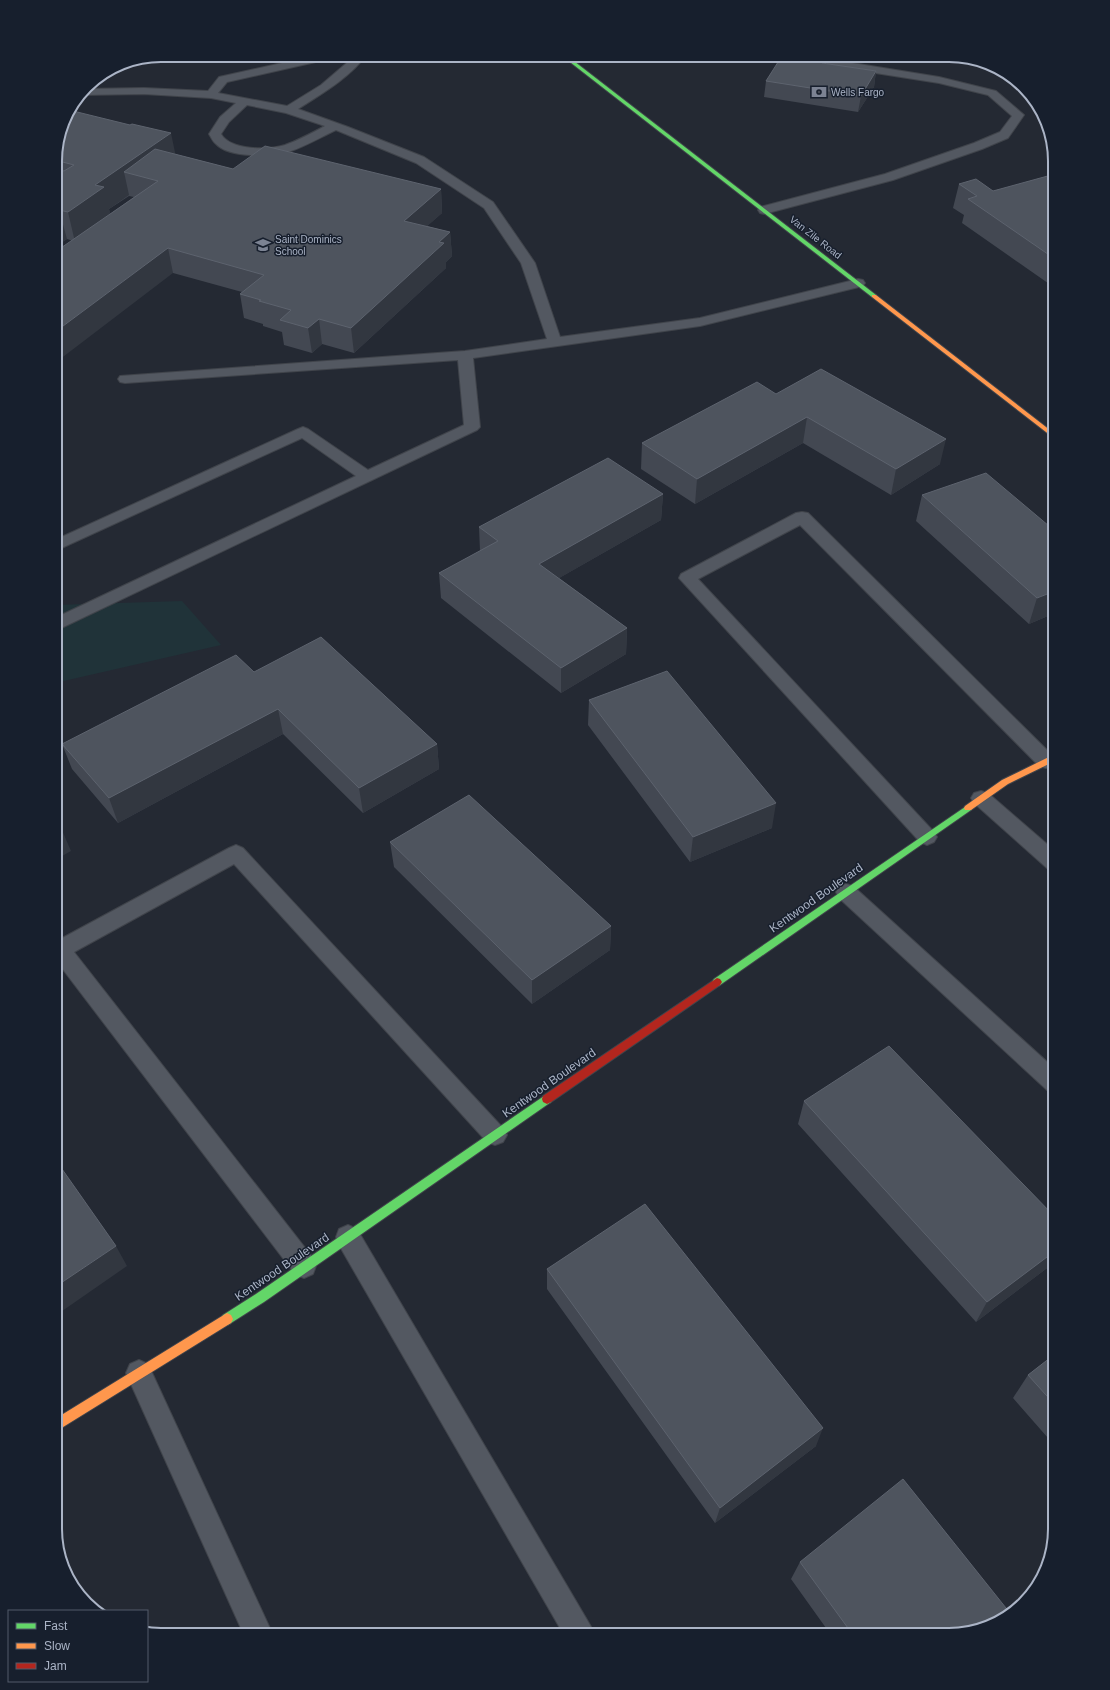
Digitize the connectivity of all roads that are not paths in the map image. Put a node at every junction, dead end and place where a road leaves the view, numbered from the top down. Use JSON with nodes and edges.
{"nodes":[{"id":1,"x":302,"y":62,"type":"edge"},
{"id":2,"x":354,"y":62,"type":"edge"},
{"id":3,"x":572,"y":62,"type":"edge"},
{"id":4,"x":827,"y":62,"type":"edge"},
{"id":5,"x":90,"y":92,"type":"edge"},
{"id":6,"x":211,"y":95,"type":"junction"},
{"id":7,"x":246,"y":101,"type":"junction"},
{"id":8,"x":289,"y":110,"type":"junction"},
{"id":9,"x":336,"y":126,"type":"junction"},
{"id":10,"x":764,"y":210,"type":"junction"},
{"id":11,"x":858,"y":283,"type":"junction"},
{"id":12,"x":554,"y":342,"type":"junction"},
{"id":13,"x":466,"y":355,"type":"junction"},
{"id":14,"x":125,"y":379,"type":"dead end"},
{"id":15,"x":1048,"y":432,"type":"edge"},
{"id":16,"x":368,"y":476,"type":"junction"},
{"id":17,"x":62,"y":543,"type":"edge"},
{"id":18,"x":62,"y":622,"type":"edge"},
{"id":19,"x":1048,"y":756,"type":"edge"},
{"id":20,"x":1048,"y":760,"type":"edge"},
{"id":21,"x":981,"y":798,"type":"junction"},
{"id":22,"x":927,"y":837,"type":"junction"},
{"id":23,"x":1048,"y":857,"type":"edge"},
{"id":24,"x":846,"y":892,"type":"junction"},
{"id":25,"x":62,"y":949,"type":"edge"},
{"id":26,"x":62,"y":953,"type":"edge"},
{"id":27,"x":1048,"y":1077,"type":"edge"},
{"id":28,"x":494,"y":1135,"type":"junction"},
{"id":29,"x":348,"y":1237,"type":"junction"},
{"id":30,"x":304,"y":1266,"type":"junction"},
{"id":31,"x":139,"y":1373,"type":"junction"},
{"id":32,"x":62,"y":1422,"type":"edge"},
{"id":33,"x":256,"y":1628,"type":"edge"},
{"id":34,"x":576,"y":1628,"type":"edge"}],
"edges":[{"from":1,"to":6,"type":"lane"},
{"from":2,"to":8,"type":"lane"},
{"from":3,"to":10,"type":"street","name":"Van Zile Road"},
{"from":4,"to":10,"type":"lane"},
{"from":5,"to":6,"type":"lane"},
{"from":6,"to":7,"type":"lane"},
{"from":7,"to":8,"type":"lane"},
{"from":7,"to":9,"type":"lane"},
{"from":8,"to":9,"type":"lane"},
{"from":9,"to":12,"type":"lane"},
{"from":10,"to":11,"type":"street","name":"Van Zile Road"},
{"from":11,"to":12,"type":"lane"},
{"from":11,"to":15,"type":"street","name":"Van Zile Road"},
{"from":12,"to":13,"type":"lane"},
{"from":13,"to":14,"type":"lane"},
{"from":13,"to":16,"type":"lane"},
{"from":16,"to":17,"type":"lane"},
{"from":16,"to":18,"type":"lane"},
{"from":19,"to":22,"type":"lane"},
{"from":20,"to":21,"type":"street","name":"Kentwood Boulevard"},
{"from":21,"to":22,"type":"street","name":"Kentwood Boulevard"},
{"from":21,"to":23,"type":"lane"},
{"from":22,"to":24,"type":"street","name":"Kentwood Boulevard"},
{"from":24,"to":27,"type":"lane"},
{"from":24,"to":28,"type":"street","name":"Kentwood Boulevard"},
{"from":25,"to":28,"type":"lane"},
{"from":26,"to":30,"type":"lane"},
{"from":28,"to":29,"type":"street","name":"Kentwood Boulevard"},
{"from":29,"to":30,"type":"street","name":"Kentwood Boulevard"},
{"from":29,"to":34,"type":"lane"},
{"from":30,"to":31,"type":"street","name":"Kentwood Boulevard"},
{"from":31,"to":32,"type":"street","name":"Kentwood Boulevard"},
{"from":31,"to":33,"type":"lane"}]}
